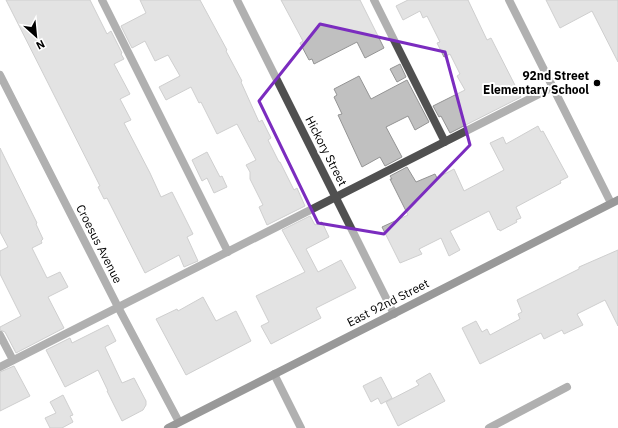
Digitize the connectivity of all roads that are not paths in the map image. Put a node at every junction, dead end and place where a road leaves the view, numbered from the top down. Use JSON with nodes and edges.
{"nodes":[{"id":1,"x":102,"y":0,"type":"edge"},
{"id":2,"x":237,"y":0,"type":"edge"},
{"id":3,"x":374,"y":0,"type":"edge"},
{"id":4,"x":509,"y":0,"type":"edge"},
{"id":5,"x":0,"y":75,"type":"edge"},
{"id":6,"x":553,"y":87,"type":"junction"},
{"id":7,"x":445,"y":142,"type":"junction"},
{"id":8,"x":336,"y":198,"type":"junction"},
{"id":9,"x":615,"y":202,"type":"edge"},
{"id":10,"x":228,"y":252,"type":"junction"},
{"id":11,"x":118,"y":307,"type":"junction"},
{"id":12,"x":394,"y":314,"type":"junction"},
{"id":13,"x":0,"y":335,"type":"edge"},
{"id":14,"x":13,"y":360,"type":"junction"},
{"id":15,"x":0,"y":367,"type":"edge"},
{"id":16,"x":274,"y":374,"type":"junction"},
{"id":17,"x":567,"y":387,"type":"dead end"},
{"id":18,"x":180,"y":422,"type":"junction"},
{"id":19,"x":168,"y":428,"type":"edge"},
{"id":20,"x":301,"y":428,"type":"edge"},
{"id":21,"x":490,"y":428,"type":"edge"}],
"edges":[{"from":1,"to":10,"type":"street"},
{"from":2,"to":8,"type":"street","name":"Hickory Street"},
{"from":3,"to":7,"type":"street"},
{"from":4,"to":6,"type":"street"},
{"from":5,"to":11,"type":"street","name":"Croesus Avenue"},
{"from":6,"to":7,"type":"street"},
{"from":6,"to":9,"type":"street"},
{"from":7,"to":8,"type":"street"},
{"from":8,"to":10,"type":"street"},
{"from":8,"to":12,"type":"street","name":"Hickory Street"},
{"from":9,"to":12,"type":"street","name":"East 92nd Street"},
{"from":10,"to":11,"type":"street"},
{"from":11,"to":14,"type":"street"},
{"from":11,"to":18,"type":"street","name":"Croesus Avenue"},
{"from":12,"to":16,"type":"street","name":"East 92nd Street"},
{"from":13,"to":14,"type":"street"},
{"from":14,"to":15,"type":"street"},
{"from":16,"to":18,"type":"street","name":"East 92nd Street"},
{"from":16,"to":20,"type":"street"},
{"from":17,"to":21,"type":"street"},
{"from":18,"to":19,"type":"street","name":"East 92nd Street"}]}
